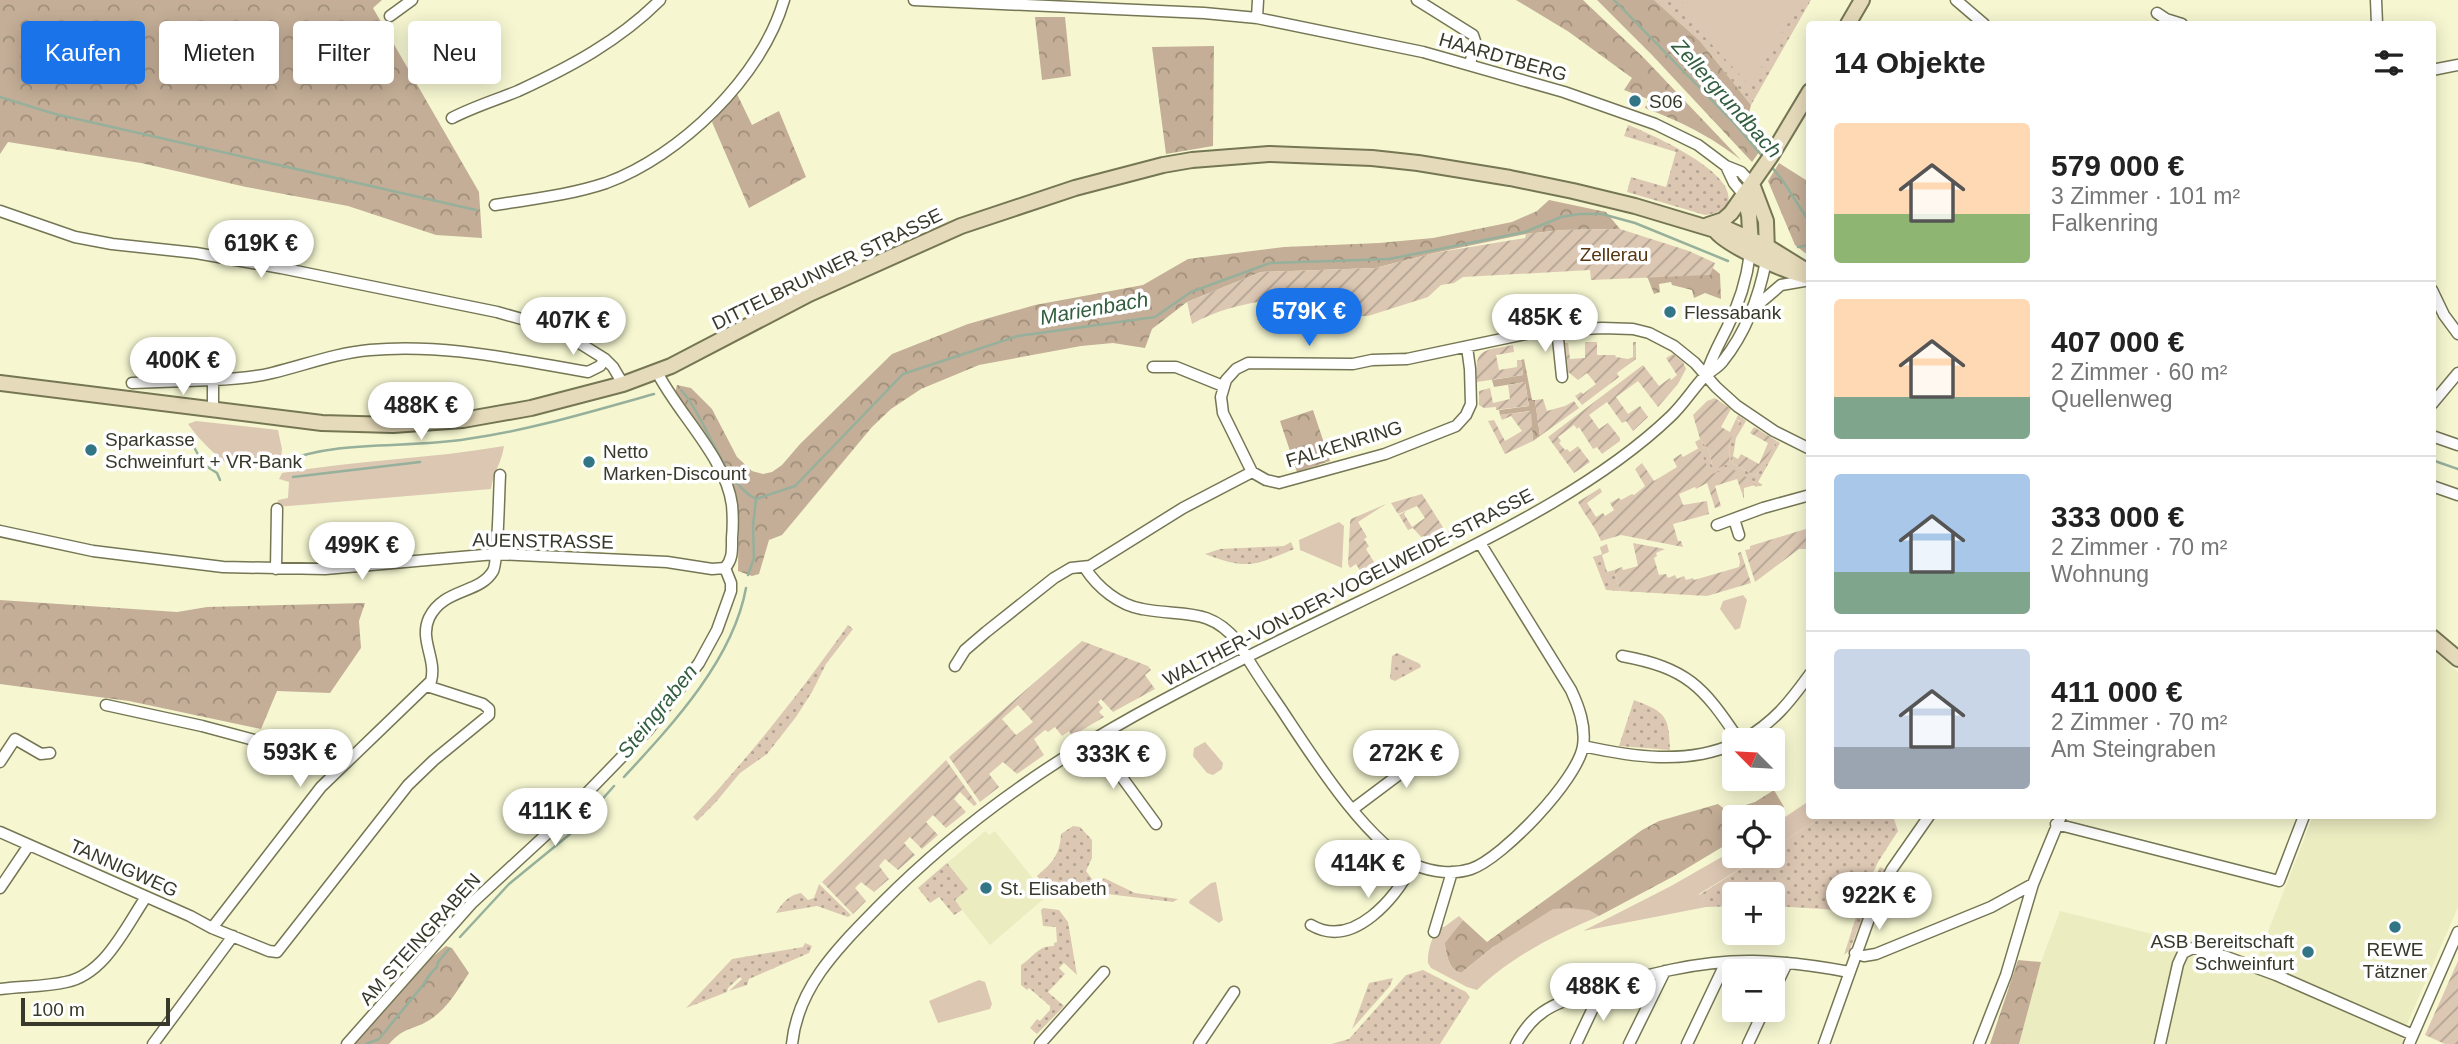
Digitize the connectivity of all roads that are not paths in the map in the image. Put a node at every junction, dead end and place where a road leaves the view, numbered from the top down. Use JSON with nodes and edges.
{"nodes":[{"id":1,"x":412,"y":0,"type":"edge"},
{"id":2,"x":660,"y":0,"type":"edge"},
{"id":3,"x":783,"y":0,"type":"edge"},
{"id":4,"x":914,"y":0,"type":"edge"},
{"id":5,"x":1258,"y":0,"type":"edge"},
{"id":6,"x":1417,"y":0,"type":"edge"},
{"id":7,"x":1862,"y":0,"type":"edge"},
{"id":8,"x":1956,"y":0,"type":"edge"},
{"id":9,"x":2376,"y":0,"type":"edge"},
{"id":10,"x":959,"y":1,"type":"edge"},
{"id":11,"x":2157,"y":13,"type":"dead end"},
{"id":12,"x":390,"y":16,"type":"dead end"},
{"id":13,"x":1257,"y":18,"type":"junction"},
{"id":14,"x":1850,"y":21,"type":"edge"},
{"id":15,"x":1980,"y":21,"type":"edge"},
{"id":16,"x":2172,"y":21,"type":"edge"},
{"id":17,"x":2377,"y":21,"type":"edge"},
{"id":18,"x":1470,"y":65,"type":"junction"},
{"id":19,"x":2458,"y":65,"type":"edge"},
{"id":20,"x":2436,"y":69,"type":"edge"},
{"id":21,"x":1806,"y":98,"type":"edge"},
{"id":22,"x":452,"y":118,"type":"dead end"},
{"id":23,"x":1748,"y":189,"type":"junction"},
{"id":24,"x":495,"y":205,"type":"dead end"},
{"id":25,"x":0,"y":211,"type":"edge"},
{"id":26,"x":1709,"y":229,"type":"junction"},
{"id":27,"x":1751,"y":246,"type":"junction"},
{"id":28,"x":1767,"y":254,"type":"junction"},
{"id":29,"x":1806,"y":276,"type":"edge"},
{"id":30,"x":1806,"y":278,"type":"edge"},
{"id":31,"x":2436,"y":298,"type":"edge"},
{"id":32,"x":1754,"y":308,"type":"junction"},
{"id":33,"x":1558,"y":329,"type":"junction"},
{"id":34,"x":2458,"y":334,"type":"edge"},
{"id":35,"x":1467,"y":347,"type":"junction"},
{"id":36,"x":605,"y":359,"type":"junction"},
{"id":37,"x":1153,"y":367,"type":"dead end"},
{"id":38,"x":657,"y":372,"type":"junction"},
{"id":39,"x":2458,"y":373,"type":"edge"},
{"id":40,"x":1706,"y":375,"type":"junction"},
{"id":41,"x":1562,"y":377,"type":"dead end"},
{"id":42,"x":213,"y":380,"type":"junction"},
{"id":43,"x":0,"y":383,"type":"edge"},
{"id":44,"x":132,"y":383,"type":"dead end"},
{"id":45,"x":623,"y":384,"type":"junction"},
{"id":46,"x":1223,"y":386,"type":"junction"},
{"id":47,"x":2436,"y":399,"type":"edge"},
{"id":48,"x":213,"y":411,"type":"junction"},
{"id":49,"x":2436,"y":437,"type":"edge"},
{"id":50,"x":2458,"y":445,"type":"edge"},
{"id":51,"x":1806,"y":448,"type":"edge"},
{"id":52,"x":1252,"y":472,"type":"junction"},
{"id":53,"x":500,"y":475,"type":"dead end"},
{"id":54,"x":2436,"y":488,"type":"edge"},
{"id":55,"x":2458,"y":495,"type":"edge"},
{"id":56,"x":1806,"y":496,"type":"edge"},
{"id":57,"x":277,"y":509,"type":"dead end"},
{"id":58,"x":1734,"y":519,"type":"junction"},
{"id":59,"x":1717,"y":525,"type":"dead end"},
{"id":60,"x":0,"y":531,"type":"edge"},
{"id":61,"x":1739,"y":535,"type":"dead end"},
{"id":62,"x":1480,"y":543,"type":"junction"},
{"id":63,"x":495,"y":554,"type":"junction"},
{"id":64,"x":725,"y":568,"type":"junction"},
{"id":65,"x":1085,"y":568,"type":"junction"},
{"id":66,"x":276,"y":569,"type":"junction"},
{"id":67,"x":2436,"y":640,"type":"edge"},
{"id":68,"x":1622,"y":656,"type":"dead end"},
{"id":69,"x":1247,"y":659,"type":"junction"},
{"id":70,"x":2458,"y":659,"type":"edge"},
{"id":71,"x":955,"y":666,"type":"dead end"},
{"id":72,"x":1806,"y":679,"type":"edge"},
{"id":73,"x":427,"y":686,"type":"junction"},
{"id":74,"x":106,"y":705,"type":"dead end"},
{"id":75,"x":1732,"y":728,"type":"edge"},
{"id":76,"x":1761,"y":728,"type":"edge"},
{"id":77,"x":1094,"y":739,"type":"junction"},
{"id":78,"x":1424,"y":740,"type":"dead end"},
{"id":79,"x":1583,"y":747,"type":"junction"},
{"id":80,"x":1722,"y":748,"type":"edge"},
{"id":81,"x":50,"y":753,"type":"dead end"},
{"id":82,"x":0,"y":762,"type":"edge"},
{"id":83,"x":343,"y":764,"type":"junction"},
{"id":84,"x":1353,"y":809,"type":"junction"},
{"id":85,"x":1927,"y":819,"type":"edge"},
{"id":86,"x":2303,"y":819,"type":"edge"},
{"id":87,"x":2059,"y":820,"type":"edge"},
{"id":88,"x":1156,"y":824,"type":"dead end"},
{"id":89,"x":0,"y":832,"type":"edge"},
{"id":90,"x":29,"y":845,"type":"junction"},
{"id":91,"x":1413,"y":864,"type":"junction"},
{"id":92,"x":1452,"y":872,"type":"junction"},
{"id":93,"x":2033,"y":884,"type":"junction"},
{"id":94,"x":0,"y":888,"type":"edge"},
{"id":95,"x":146,"y":897,"type":"junction"},
{"id":96,"x":1311,"y":925,"type":"dead end"},
{"id":97,"x":212,"y":928,"type":"junction"},
{"id":98,"x":1434,"y":932,"type":"dead end"},
{"id":99,"x":2458,"y":932,"type":"edge"},
{"id":100,"x":233,"y":936,"type":"junction"},
{"id":101,"x":1855,"y":953,"type":"junction"},
{"id":102,"x":1722,"y":963,"type":"edge"},
{"id":103,"x":1787,"y":963,"type":"joint"},
{"id":104,"x":1785,"y":967,"type":"edge"},
{"id":105,"x":1722,"y":970,"type":"edge"},
{"id":106,"x":1665,"y":971,"type":"junction"},
{"id":107,"x":1104,"y":972,"type":"dead end"},
{"id":108,"x":1849,"y":972,"type":"junction"},
{"id":109,"x":0,"y":989,"type":"edge"},
{"id":110,"x":1602,"y":989,"type":"junction"},
{"id":111,"x":1234,"y":992,"type":"dead end"},
{"id":112,"x":1758,"y":1022,"type":"edge"},
{"id":113,"x":2411,"y":1040,"type":"edge"},
{"id":114,"x":153,"y":1044,"type":"edge"},
{"id":115,"x":347,"y":1044,"type":"edge"},
{"id":116,"x":792,"y":1044,"type":"edge"},
{"id":117,"x":1040,"y":1044,"type":"edge"},
{"id":118,"x":1199,"y":1044,"type":"edge"},
{"id":119,"x":1516,"y":1044,"type":"edge"},
{"id":120,"x":1576,"y":1044,"type":"edge"},
{"id":121,"x":1629,"y":1044,"type":"edge"},
{"id":122,"x":1687,"y":1044,"type":"edge"},
{"id":123,"x":1748,"y":1044,"type":"edge"},
{"id":124,"x":1824,"y":1044,"type":"edge"},
{"id":125,"x":1979,"y":1044,"type":"edge"},
{"id":126,"x":2160,"y":1044,"type":"edge"}],
"edges":[{"from":1,"to":12,"type":"street"},
{"from":2,"to":22,"type":"street"},
{"from":3,"to":24,"type":"street"},
{"from":4,"to":10,"type":"street","name":"HAARDTBERG"},
{"from":5,"to":13,"type":"street"},
{"from":6,"to":18,"type":"street"},
{"from":7,"to":14,"type":"street"},
{"from":8,"to":15,"type":"street"},
{"from":9,"to":17,"type":"street"},
{"from":10,"to":13,"type":"street","name":"HAARDTBERG"},
{"from":11,"to":16,"type":"street"},
{"from":13,"to":18,"type":"street","name":"HAARDTBERG"},
{"from":18,"to":23,"type":"street","name":"HAARDTBERG"},
{"from":19,"to":20,"type":"street"},
{"from":21,"to":23,"type":"street"},
{"from":23,"to":26,"type":"street"},
{"from":23,"to":27,"type":"street"},
{"from":23,"to":28,"type":"street"},
{"from":25,"to":36,"type":"street"},
{"from":26,"to":27,"type":"street","name":"DITTELBRUNNER STRASSE"},
{"from":26,"to":38,"type":"street","name":"DITTELBRUNNER STRASSE"},
{"from":27,"to":28,"type":"street","name":"DITTELBRUNNER STRASSE"},
{"from":27,"to":40,"type":"street","name":"WALTHER-VON-DER-VOGELWEIDE-STRASSE"},
{"from":28,"to":29,"type":"street","name":"DITTELBRUNNER STRASSE"},
{"from":28,"to":32,"type":"street","name":"WALTHER-VON-DER-VOGELWEIDE-STRASSE"},
{"from":30,"to":32,"type":"street","name":"WALTHER-VON-DER-VOGELWEIDE-STRASSE"},
{"from":31,"to":34,"type":"street"},
{"from":32,"to":40,"type":"street","name":"WALTHER-VON-DER-VOGELWEIDE-STRASSE"},
{"from":33,"to":35,"type":"street"},
{"from":33,"to":40,"type":"street"},
{"from":33,"to":41,"type":"street"},
{"from":35,"to":46,"type":"street"},
{"from":35,"to":52,"type":"street","name":"FALKENRING"},
{"from":36,"to":42,"type":"street"},
{"from":36,"to":45,"type":"street"},
{"from":37,"to":46,"type":"street"},
{"from":38,"to":45,"type":"street","name":"DITTELBRUNNER STRASSE"},
{"from":38,"to":64,"type":"street","name":"AM STEINGRABEN"},
{"from":39,"to":47,"type":"street"},
{"from":40,"to":51,"type":"street"},
{"from":40,"to":62,"type":"street","name":"WALTHER-VON-DER-VOGELWEIDE-STRASSE"},
{"from":42,"to":44,"type":"street"},
{"from":42,"to":48,"type":"street"},
{"from":43,"to":48,"type":"street","name":"DITTELBRUNNER STRASSE"},
{"from":45,"to":48,"type":"street","name":"DITTELBRUNNER STRASSE"},
{"from":46,"to":52,"type":"street"},
{"from":49,"to":50,"type":"street"},
{"from":52,"to":65,"type":"street"},
{"from":53,"to":63,"type":"street"},
{"from":54,"to":55,"type":"street"},
{"from":56,"to":58,"type":"street"},
{"from":57,"to":66,"type":"street"},
{"from":58,"to":59,"type":"street"},
{"from":58,"to":61,"type":"street"},
{"from":60,"to":66,"type":"street","name":"AUENSTRASSE"},
{"from":62,"to":69,"type":"street","name":"WALTHER-VON-DER-VOGELWEIDE-STRASSE"},
{"from":62,"to":79,"type":"street"},
{"from":63,"to":64,"type":"street","name":"AUENSTRASSE"},
{"from":63,"to":66,"type":"street","name":"AUENSTRASSE"},
{"from":63,"to":73,"type":"street"},
{"from":64,"to":115,"type":"street","name":"AM STEINGRABEN"},
{"from":65,"to":69,"type":"street"},
{"from":65,"to":71,"type":"street"},
{"from":67,"to":70,"type":"street"},
{"from":68,"to":75,"type":"street"},
{"from":69,"to":77,"type":"street","name":"WALTHER-VON-DER-VOGELWEIDE-STRASSE"},
{"from":69,"to":84,"type":"street"},
{"from":72,"to":76,"type":"street"},
{"from":73,"to":83,"type":"street"},
{"from":73,"to":100,"type":"street","name":"TANNIGWEG"},
{"from":74,"to":83,"type":"street"},
{"from":77,"to":88,"type":"street"},
{"from":77,"to":116,"type":"street","name":"WALTHER-VON-DER-VOGELWEIDE-STRASSE"},
{"from":78,"to":84,"type":"street"},
{"from":79,"to":80,"type":"street"},
{"from":79,"to":92,"type":"street"},
{"from":81,"to":82,"type":"street"},
{"from":83,"to":97,"type":"street"},
{"from":84,"to":91,"type":"street"},
{"from":85,"to":101,"type":"street"},
{"from":86,"to":87,"type":"street"},
{"from":87,"to":93,"type":"street"},
{"from":89,"to":90,"type":"street","name":"TANNIGWEG"},
{"from":90,"to":94,"type":"street"},
{"from":90,"to":95,"type":"street","name":"TANNIGWEG"},
{"from":91,"to":92,"type":"street"},
{"from":91,"to":96,"type":"street"},
{"from":92,"to":98,"type":"street"},
{"from":93,"to":101,"type":"street"},
{"from":93,"to":125,"type":"street"},
{"from":95,"to":97,"type":"street","name":"TANNIGWEG"},
{"from":95,"to":109,"type":"street"},
{"from":97,"to":100,"type":"street","name":"TANNIGWEG"},
{"from":99,"to":113,"type":"street"},
{"from":100,"to":114,"type":"street"},
{"from":101,"to":108,"type":"street"},
{"from":102,"to":106,"type":"street"},
{"from":103,"to":104,"type":"street"},
{"from":103,"to":108,"type":"street"},
{"from":105,"to":122,"type":"street"},
{"from":106,"to":110,"type":"street"},
{"from":106,"to":121,"type":"street"},
{"from":107,"to":117,"type":"street"},
{"from":108,"to":124,"type":"street"},
{"from":110,"to":119,"type":"street"},
{"from":110,"to":120,"type":"street"},
{"from":111,"to":118,"type":"street"},
{"from":112,"to":123,"type":"street"},
{"from":113,"to":126,"type":"street"}]}
